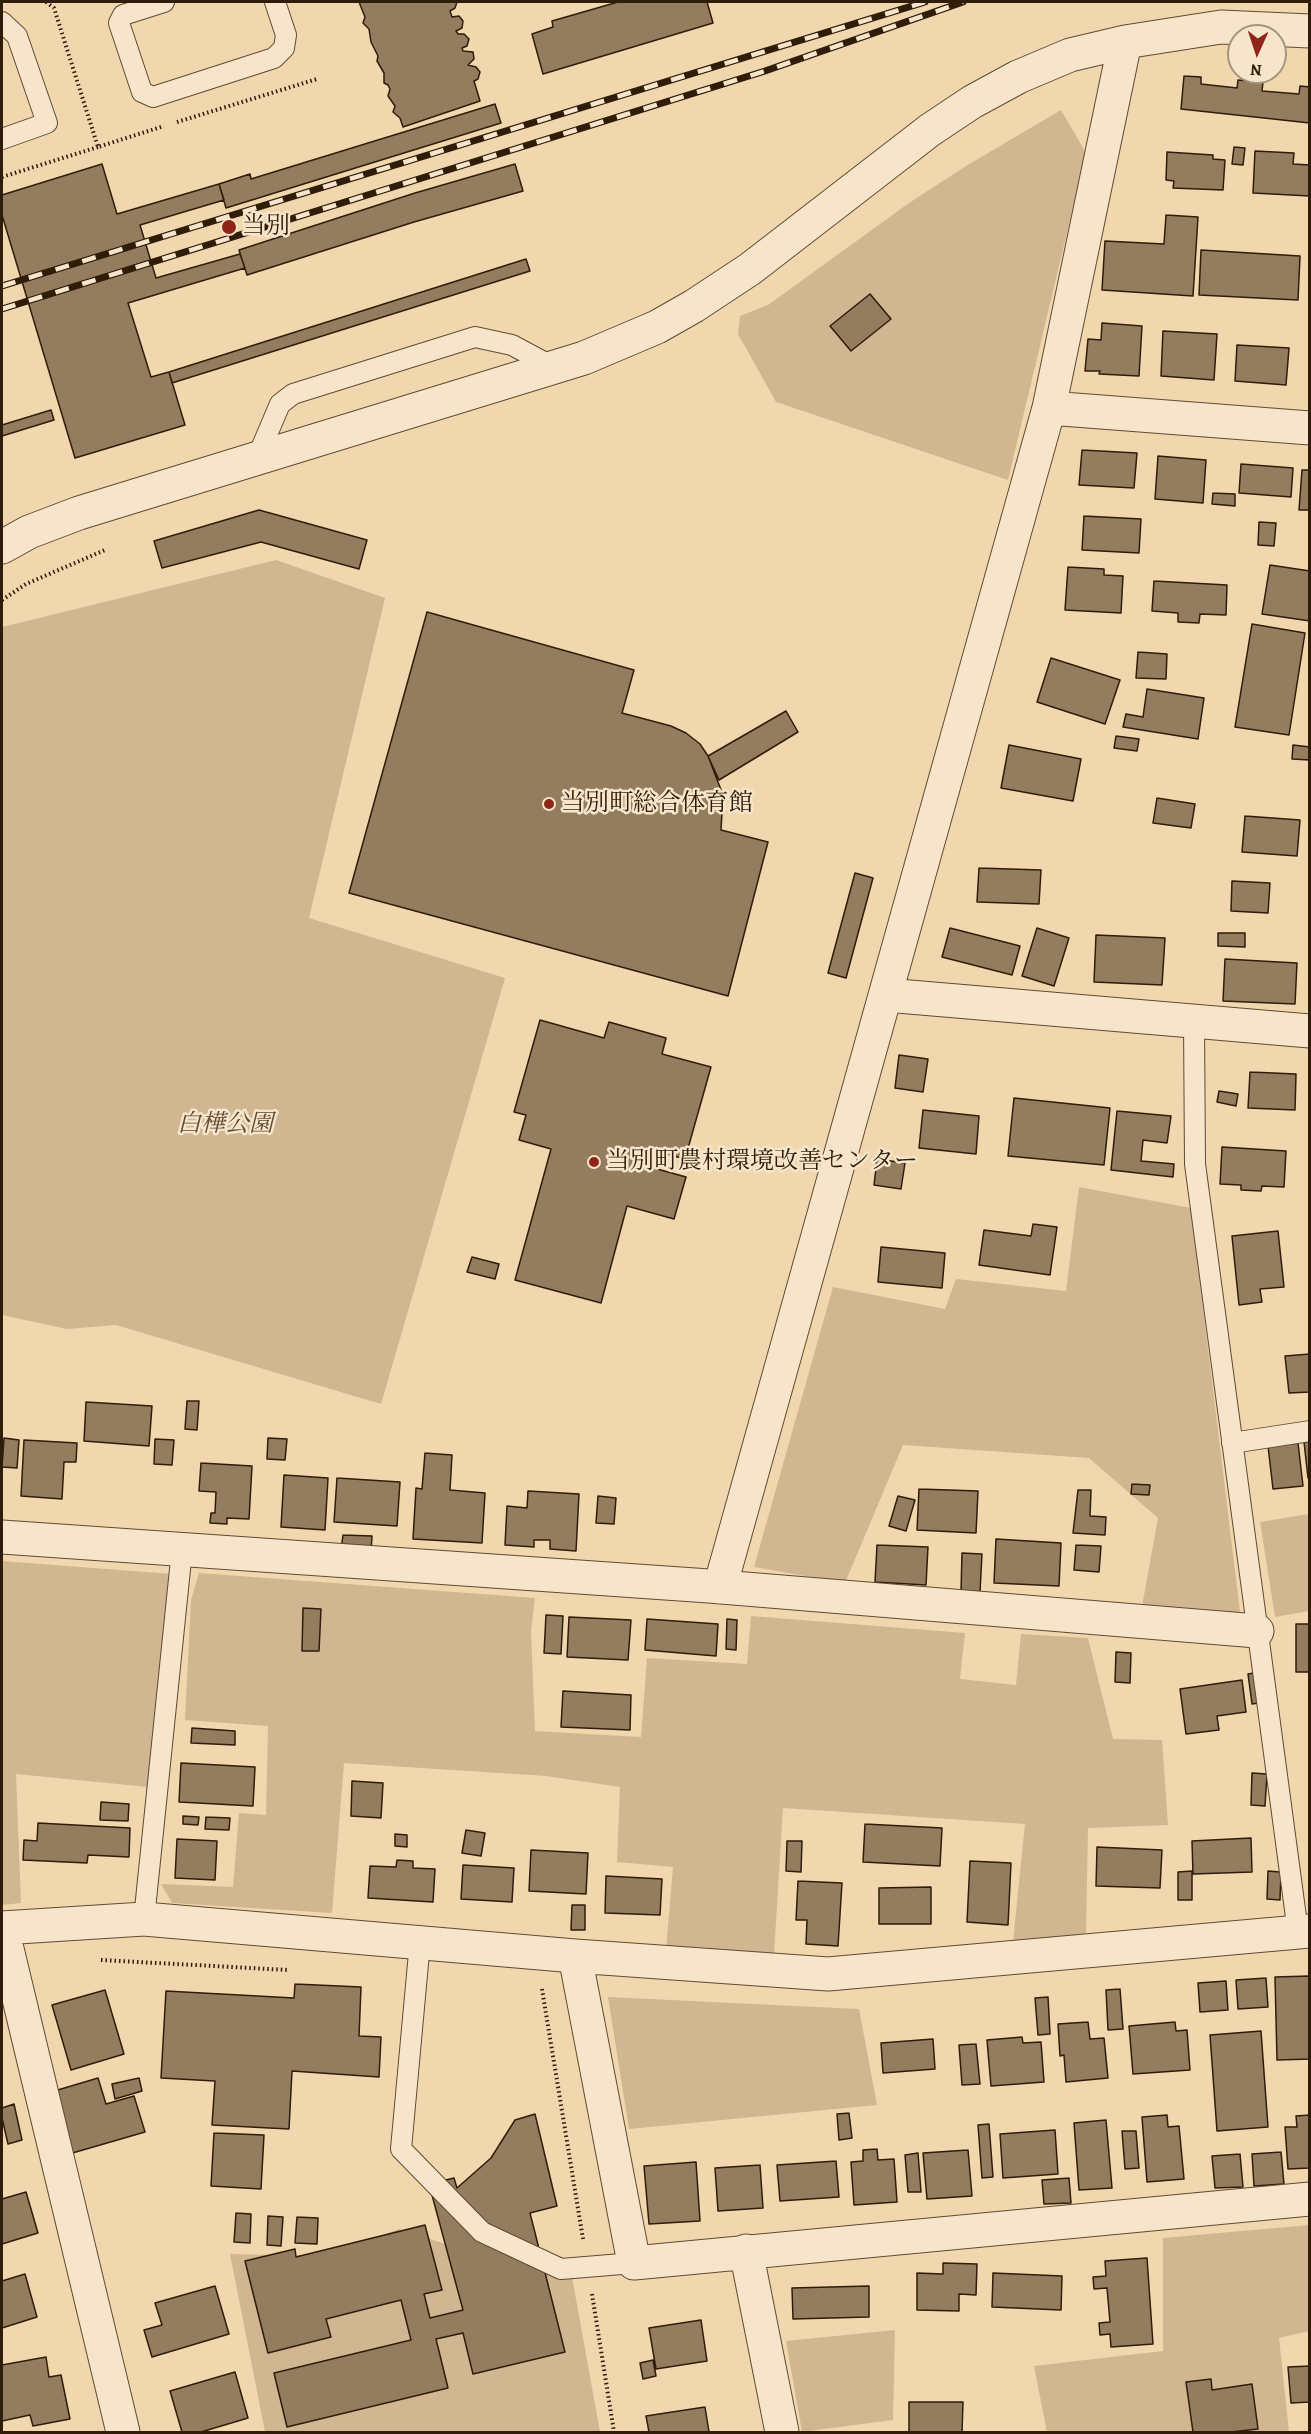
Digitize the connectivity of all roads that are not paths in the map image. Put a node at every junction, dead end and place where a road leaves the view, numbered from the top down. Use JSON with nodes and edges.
{"nodes":[{"id":1,"x":164,"y":2,"type":"edge"},
{"id":2,"x":275,"y":2,"type":"edge"},
{"id":3,"x":2,"y":22,"type":"edge"},
{"id":4,"x":1310,"y":31,"type":"edge"},
{"id":5,"x":1125,"y":42,"type":"junction"},
{"id":6,"x":2,"y":139,"type":"edge"},
{"id":7,"x":553,"y":367,"type":"junction"},
{"id":8,"x":1049,"y":408,"type":"junction"},
{"id":9,"x":1310,"y":428,"type":"edge"},
{"id":10,"x":257,"y":458,"type":"junction"},
{"id":11,"x":2,"y":547,"type":"edge"},
{"id":12,"x":885,"y":994,"type":"junction"},
{"id":13,"x":1194,"y":1022,"type":"junction"},
{"id":14,"x":1310,"y":1031,"type":"edge"},
{"id":15,"x":1310,"y":1431,"type":"edge"},
{"id":16,"x":1232,"y":1443,"type":"junction"},
{"id":17,"x":2,"y":1537,"type":"edge"},
{"id":18,"x":182,"y":1550,"type":"junction"},
{"id":19,"x":720,"y":1587,"type":"junction"},
{"id":20,"x":1257,"y":1631,"type":"junction"},
{"id":21,"x":144,"y":1919,"type":"junction"},
{"id":22,"x":2,"y":1928,"type":"edge"},
{"id":23,"x":1304,"y":1932,"type":"edge"},
{"id":24,"x":420,"y":1942,"type":"junction"},
{"id":25,"x":575,"y":1956,"type":"junction"},
{"id":26,"x":1310,"y":2199,"type":"edge"},
{"id":27,"x":747,"y":2251,"type":"junction"},
{"id":28,"x":634,"y":2263,"type":"junction"},
{"id":29,"x":123,"y":2433,"type":"edge"},
{"id":30,"x":782,"y":2433,"type":"edge"}],
"edges":[{"from":1,"to":2,"type":"lane"},
{"from":3,"to":6,"type":"lane"},
{"from":4,"to":5,"type":"street"},
{"from":5,"to":7,"type":"street"},
{"from":5,"to":8,"type":"street"},
{"from":7,"to":10,"type":"street"},
{"from":7,"to":10,"type":"lane"},
{"from":8,"to":9,"type":"street"},
{"from":8,"to":12,"type":"street"},
{"from":10,"to":11,"type":"street"},
{"from":12,"to":13,"type":"street"},
{"from":12,"to":19,"type":"street"},
{"from":13,"to":14,"type":"street"},
{"from":13,"to":16,"type":"lane"},
{"from":15,"to":16,"type":"lane"},
{"from":16,"to":20,"type":"lane"},
{"from":17,"to":18,"type":"street"},
{"from":18,"to":19,"type":"street"},
{"from":18,"to":21,"type":"lane"},
{"from":19,"to":20,"type":"street"},
{"from":20,"to":23,"type":"lane"},
{"from":21,"to":22,"type":"street"},
{"from":21,"to":24,"type":"street"},
{"from":22,"to":29,"type":"street"},
{"from":23,"to":25,"type":"street"},
{"from":24,"to":25,"type":"street"},
{"from":24,"to":28,"type":"lane"},
{"from":25,"to":28,"type":"street"},
{"from":26,"to":27,"type":"street"},
{"from":27,"to":28,"type":"street"},
{"from":27,"to":30,"type":"street"}]}
